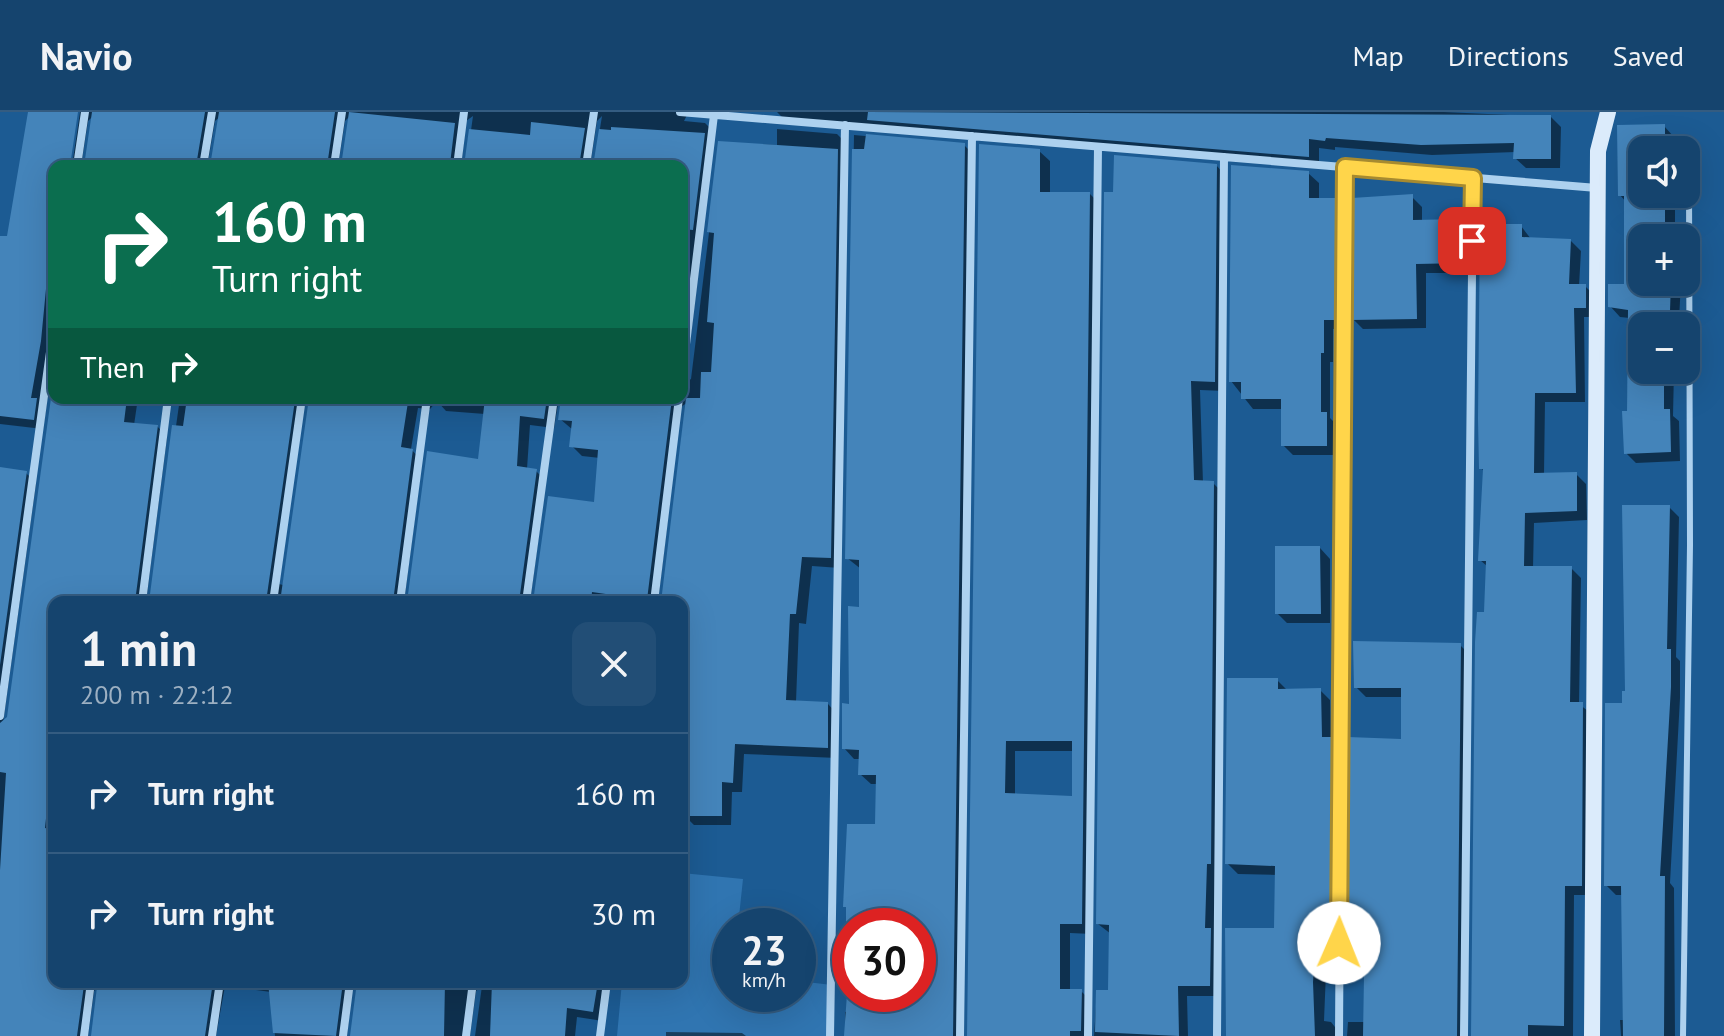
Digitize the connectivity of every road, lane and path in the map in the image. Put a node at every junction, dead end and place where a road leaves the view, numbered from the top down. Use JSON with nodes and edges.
{"nodes":[{"id":1,"x":85,"y":112,"type":"edge"},
{"id":2,"x":212,"y":112,"type":"edge"},
{"id":3,"x":342,"y":112,"type":"edge"},
{"id":4,"x":464,"y":112,"type":"edge"},
{"id":5,"x":594,"y":112,"type":"edge"},
{"id":6,"x":680,"y":112,"type":"edge"},
{"id":7,"x":1608,"y":112,"type":"edge"},
{"id":8,"x":714,"y":115,"type":"junction"},
{"id":9,"x":845,"y":125,"type":"junction"},
{"id":10,"x":972,"y":136,"type":"junction"},
{"id":11,"x":1098,"y":147,"type":"junction"},
{"id":12,"x":1224,"y":157,"type":"junction"},
{"id":13,"x":78,"y":160,"type":"edge"},
{"id":14,"x":204,"y":160,"type":"edge"},
{"id":15,"x":335,"y":160,"type":"edge"},
{"id":16,"x":458,"y":160,"type":"edge"},
{"id":17,"x":587,"y":160,"type":"edge"},
{"id":18,"x":1345,"y":167,"type":"junction"},
{"id":19,"x":1473,"y":178,"type":"junction"},
{"id":20,"x":1597,"y":188,"type":"junction"},
{"id":21,"x":1689,"y":208,"type":"edge"},
{"id":22,"x":688,"y":328,"type":"edge"},
{"id":23,"x":48,"y":367,"type":"edge"},
{"id":24,"x":167,"y":404,"type":"edge"},
{"id":25,"x":301,"y":404,"type":"edge"},
{"id":26,"x":426,"y":404,"type":"edge"},
{"id":27,"x":553,"y":404,"type":"edge"},
{"id":28,"x":678,"y":404,"type":"edge"},
{"id":29,"x":143,"y":596,"type":"edge"},
{"id":30,"x":274,"y":596,"type":"edge"},
{"id":31,"x":401,"y":596,"type":"edge"},
{"id":32,"x":527,"y":596,"type":"edge"},
{"id":33,"x":655,"y":596,"type":"edge"},
{"id":34,"x":0,"y":716,"type":"edge"},
{"id":35,"x":90,"y":988,"type":"edge"},
{"id":36,"x":219,"y":988,"type":"edge"},
{"id":37,"x":349,"y":988,"type":"edge"},
{"id":38,"x":472,"y":988,"type":"edge"},
{"id":39,"x":606,"y":988,"type":"edge"},
{"id":40,"x":84,"y":1036,"type":"edge"},
{"id":41,"x":212,"y":1036,"type":"edge"},
{"id":42,"x":343,"y":1036,"type":"edge"},
{"id":43,"x":466,"y":1036,"type":"edge"},
{"id":44,"x":600,"y":1036,"type":"edge"},
{"id":45,"x":830,"y":1036,"type":"edge"},
{"id":46,"x":960,"y":1036,"type":"edge"},
{"id":47,"x":1088,"y":1036,"type":"edge"},
{"id":48,"x":1217,"y":1036,"type":"edge"},
{"id":49,"x":1339,"y":1036,"type":"edge"},
{"id":50,"x":1464,"y":1036,"type":"edge"},
{"id":51,"x":1592,"y":1036,"type":"edge"},
{"id":52,"x":1683,"y":1036,"type":"edge"}],
"edges":[{"from":1,"to":13,"type":"street"},
{"from":2,"to":14,"type":"street"},
{"from":3,"to":15,"type":"street"},
{"from":4,"to":16,"type":"street"},
{"from":5,"to":17,"type":"street"},
{"from":6,"to":8,"type":"street"},
{"from":7,"to":20,"type":"street"},
{"from":8,"to":9,"type":"street"},
{"from":8,"to":22,"type":"street"},
{"from":9,"to":10,"type":"street"},
{"from":9,"to":45,"type":"street"},
{"from":10,"to":11,"type":"street"},
{"from":10,"to":46,"type":"street"},
{"from":11,"to":12,"type":"street"},
{"from":11,"to":47,"type":"street"},
{"from":12,"to":18,"type":"street"},
{"from":12,"to":48,"type":"street"},
{"from":18,"to":19,"type":"street"},
{"from":18,"to":49,"type":"street"},
{"from":19,"to":20,"type":"street"},
{"from":19,"to":50,"type":"street"},
{"from":20,"to":51,"type":"street"},
{"from":21,"to":52,"type":"lane"},
{"from":23,"to":34,"type":"street"},
{"from":24,"to":29,"type":"street"},
{"from":25,"to":30,"type":"street"},
{"from":26,"to":31,"type":"street"},
{"from":27,"to":32,"type":"street"},
{"from":28,"to":33,"type":"street"},
{"from":35,"to":40,"type":"street"},
{"from":36,"to":41,"type":"street"},
{"from":37,"to":42,"type":"street"},
{"from":38,"to":43,"type":"street"},
{"from":39,"to":44,"type":"street"}]}
